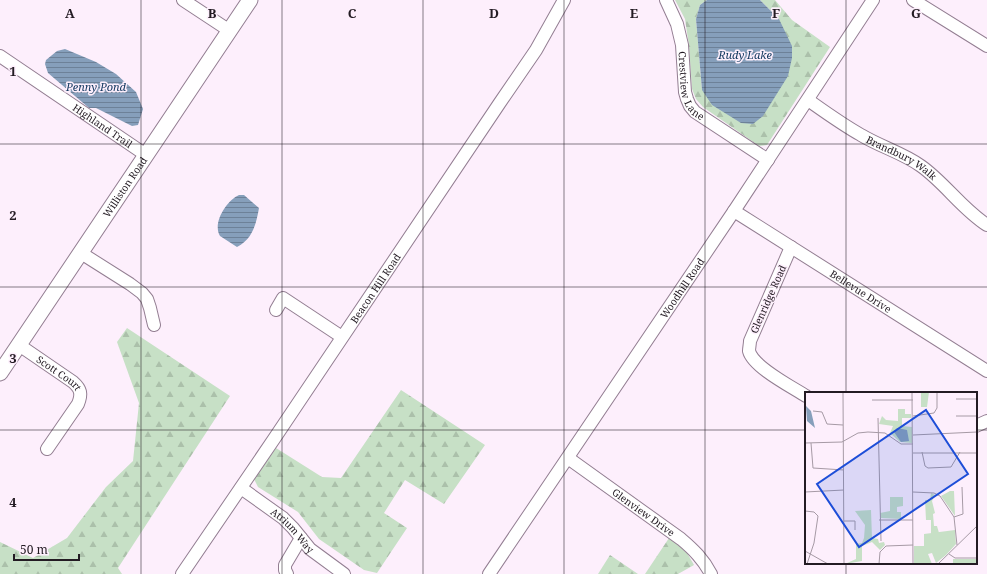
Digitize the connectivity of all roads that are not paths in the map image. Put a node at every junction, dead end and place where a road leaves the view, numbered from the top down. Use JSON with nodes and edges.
{"nodes":[{"id":1,"x":183,"y":0,"type":"edge"},
{"id":2,"x":250,"y":0,"type":"edge"},
{"id":3,"x":564,"y":0,"type":"edge"},
{"id":4,"x":666,"y":0,"type":"edge"},
{"id":5,"x":873,"y":0,"type":"edge"},
{"id":6,"x":913,"y":0,"type":"edge"},
{"id":7,"x":230,"y":32,"type":"junction"},
{"id":8,"x":987,"y":46,"type":"edge"},
{"id":9,"x":0,"y":56,"type":"edge"},
{"id":10,"x":808,"y":100,"type":"junction"},
{"id":11,"x":146,"y":155,"type":"junction"},
{"id":12,"x":768,"y":160,"type":"junction"},
{"id":13,"x":734,"y":211,"type":"junction"},
{"id":14,"x":987,"y":225,"type":"edge"},
{"id":15,"x":792,"y":247,"type":"junction"},
{"id":16,"x":81,"y":253,"type":"junction"},
{"id":17,"x":276,"y":310,"type":"dead end"},
{"id":18,"x":154,"y":325,"type":"dead end"},
{"id":19,"x":342,"y":337,"type":"junction"},
{"id":20,"x":19,"y":346,"type":"junction"},
{"id":21,"x":987,"y":370,"type":"edge"},
{"id":22,"x":0,"y":373,"type":"edge"},
{"id":23,"x":805,"y":395,"type":"edge"},
{"id":24,"x":987,"y":421,"type":"edge"},
{"id":25,"x":977,"y":426,"type":"edge"},
{"id":26,"x":47,"y":449,"type":"dead end"},
{"id":27,"x":568,"y":458,"type":"junction"},
{"id":28,"x":241,"y":488,"type":"junction"},
{"id":29,"x":301,"y":538,"type":"junction"},
{"id":30,"x":182,"y":574,"type":"edge"},
{"id":31,"x":287,"y":574,"type":"edge"},
{"id":32,"x":344,"y":574,"type":"edge"},
{"id":33,"x":489,"y":574,"type":"edge"},
{"id":34,"x":711,"y":574,"type":"edge"}],
"edges":[{"from":1,"to":7,"type":"street"},
{"from":2,"to":7,"type":"main road","name":"Williston Road"},
{"from":3,"to":19,"type":"street","name":"Beacon Hill Road"},
{"from":4,"to":12,"type":"street","name":"Crestview Lane"},
{"from":5,"to":10,"type":"street","name":"Woodhill Road"},
{"from":6,"to":8,"type":"street"},
{"from":7,"to":11,"type":"main road","name":"Williston Road"},
{"from":9,"to":11,"type":"street","name":"Highland Trail"},
{"from":10,"to":12,"type":"street","name":"Woodhill Road"},
{"from":10,"to":14,"type":"street","name":"Brandbury Walk"},
{"from":11,"to":16,"type":"main road","name":"Williston Road"},
{"from":12,"to":13,"type":"street","name":"Woodhill Road"},
{"from":13,"to":15,"type":"street","name":"Bellevue Drive"},
{"from":13,"to":27,"type":"street","name":"Woodhill Road"},
{"from":15,"to":21,"type":"street","name":"Bellevue Drive"},
{"from":15,"to":23,"type":"street","name":"Glenridge Road"},
{"from":16,"to":18,"type":"street"},
{"from":16,"to":20,"type":"main road","name":"Williston Road"},
{"from":17,"to":19,"type":"street"},
{"from":19,"to":28,"type":"street","name":"Beacon Hill Road"},
{"from":20,"to":22,"type":"main road","name":"Williston Road"},
{"from":20,"to":26,"type":"street","name":"Scott Court"},
{"from":24,"to":25,"type":"street"},
{"from":27,"to":33,"type":"street","name":"Woodhill Road"},
{"from":27,"to":34,"type":"street","name":"Glenview Drive"},
{"from":28,"to":29,"type":"street","name":"Atrium Way"},
{"from":28,"to":30,"type":"street","name":"Beacon Hill Road"},
{"from":29,"to":31,"type":"street"},
{"from":29,"to":32,"type":"street","name":"Atrium Way"}]}
